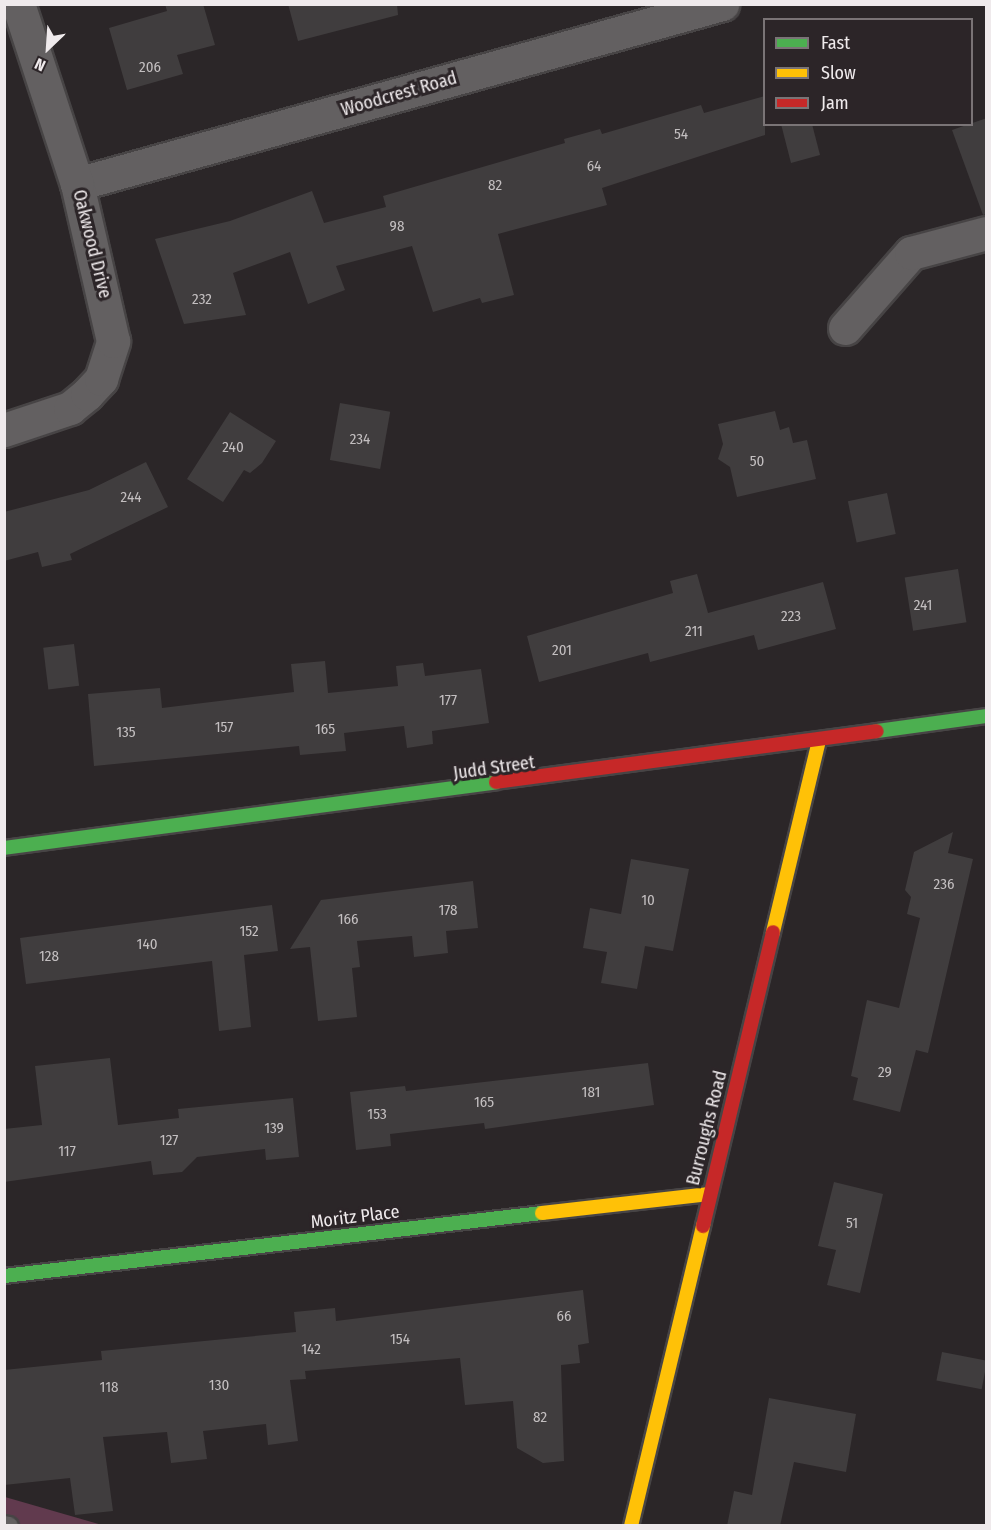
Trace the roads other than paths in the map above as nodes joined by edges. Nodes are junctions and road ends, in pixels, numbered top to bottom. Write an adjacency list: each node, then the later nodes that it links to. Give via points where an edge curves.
1 (18, 4): 3 (street, Oakwood Drive)
2 (722, 4): 3 (street, Woodcrest Road)
3 (77, 184): 6 (street, Oakwood Drive, via 110,314 109,359 101,379 69,408)
4 (987, 233): 5 (street, via 911,253)
5 (845, 328)
6 (4, 430)
7 (987, 717): 8 (street, Judd Street)
8 (819, 740): 9 (street, Judd Street); 10 (street, Burroughs Road)
9 (4, 848)
10 (709, 1194): 11 (street, Moritz Place); 12 (street, Burroughs Road)
11 (4, 1276)
12 (631, 1526)

